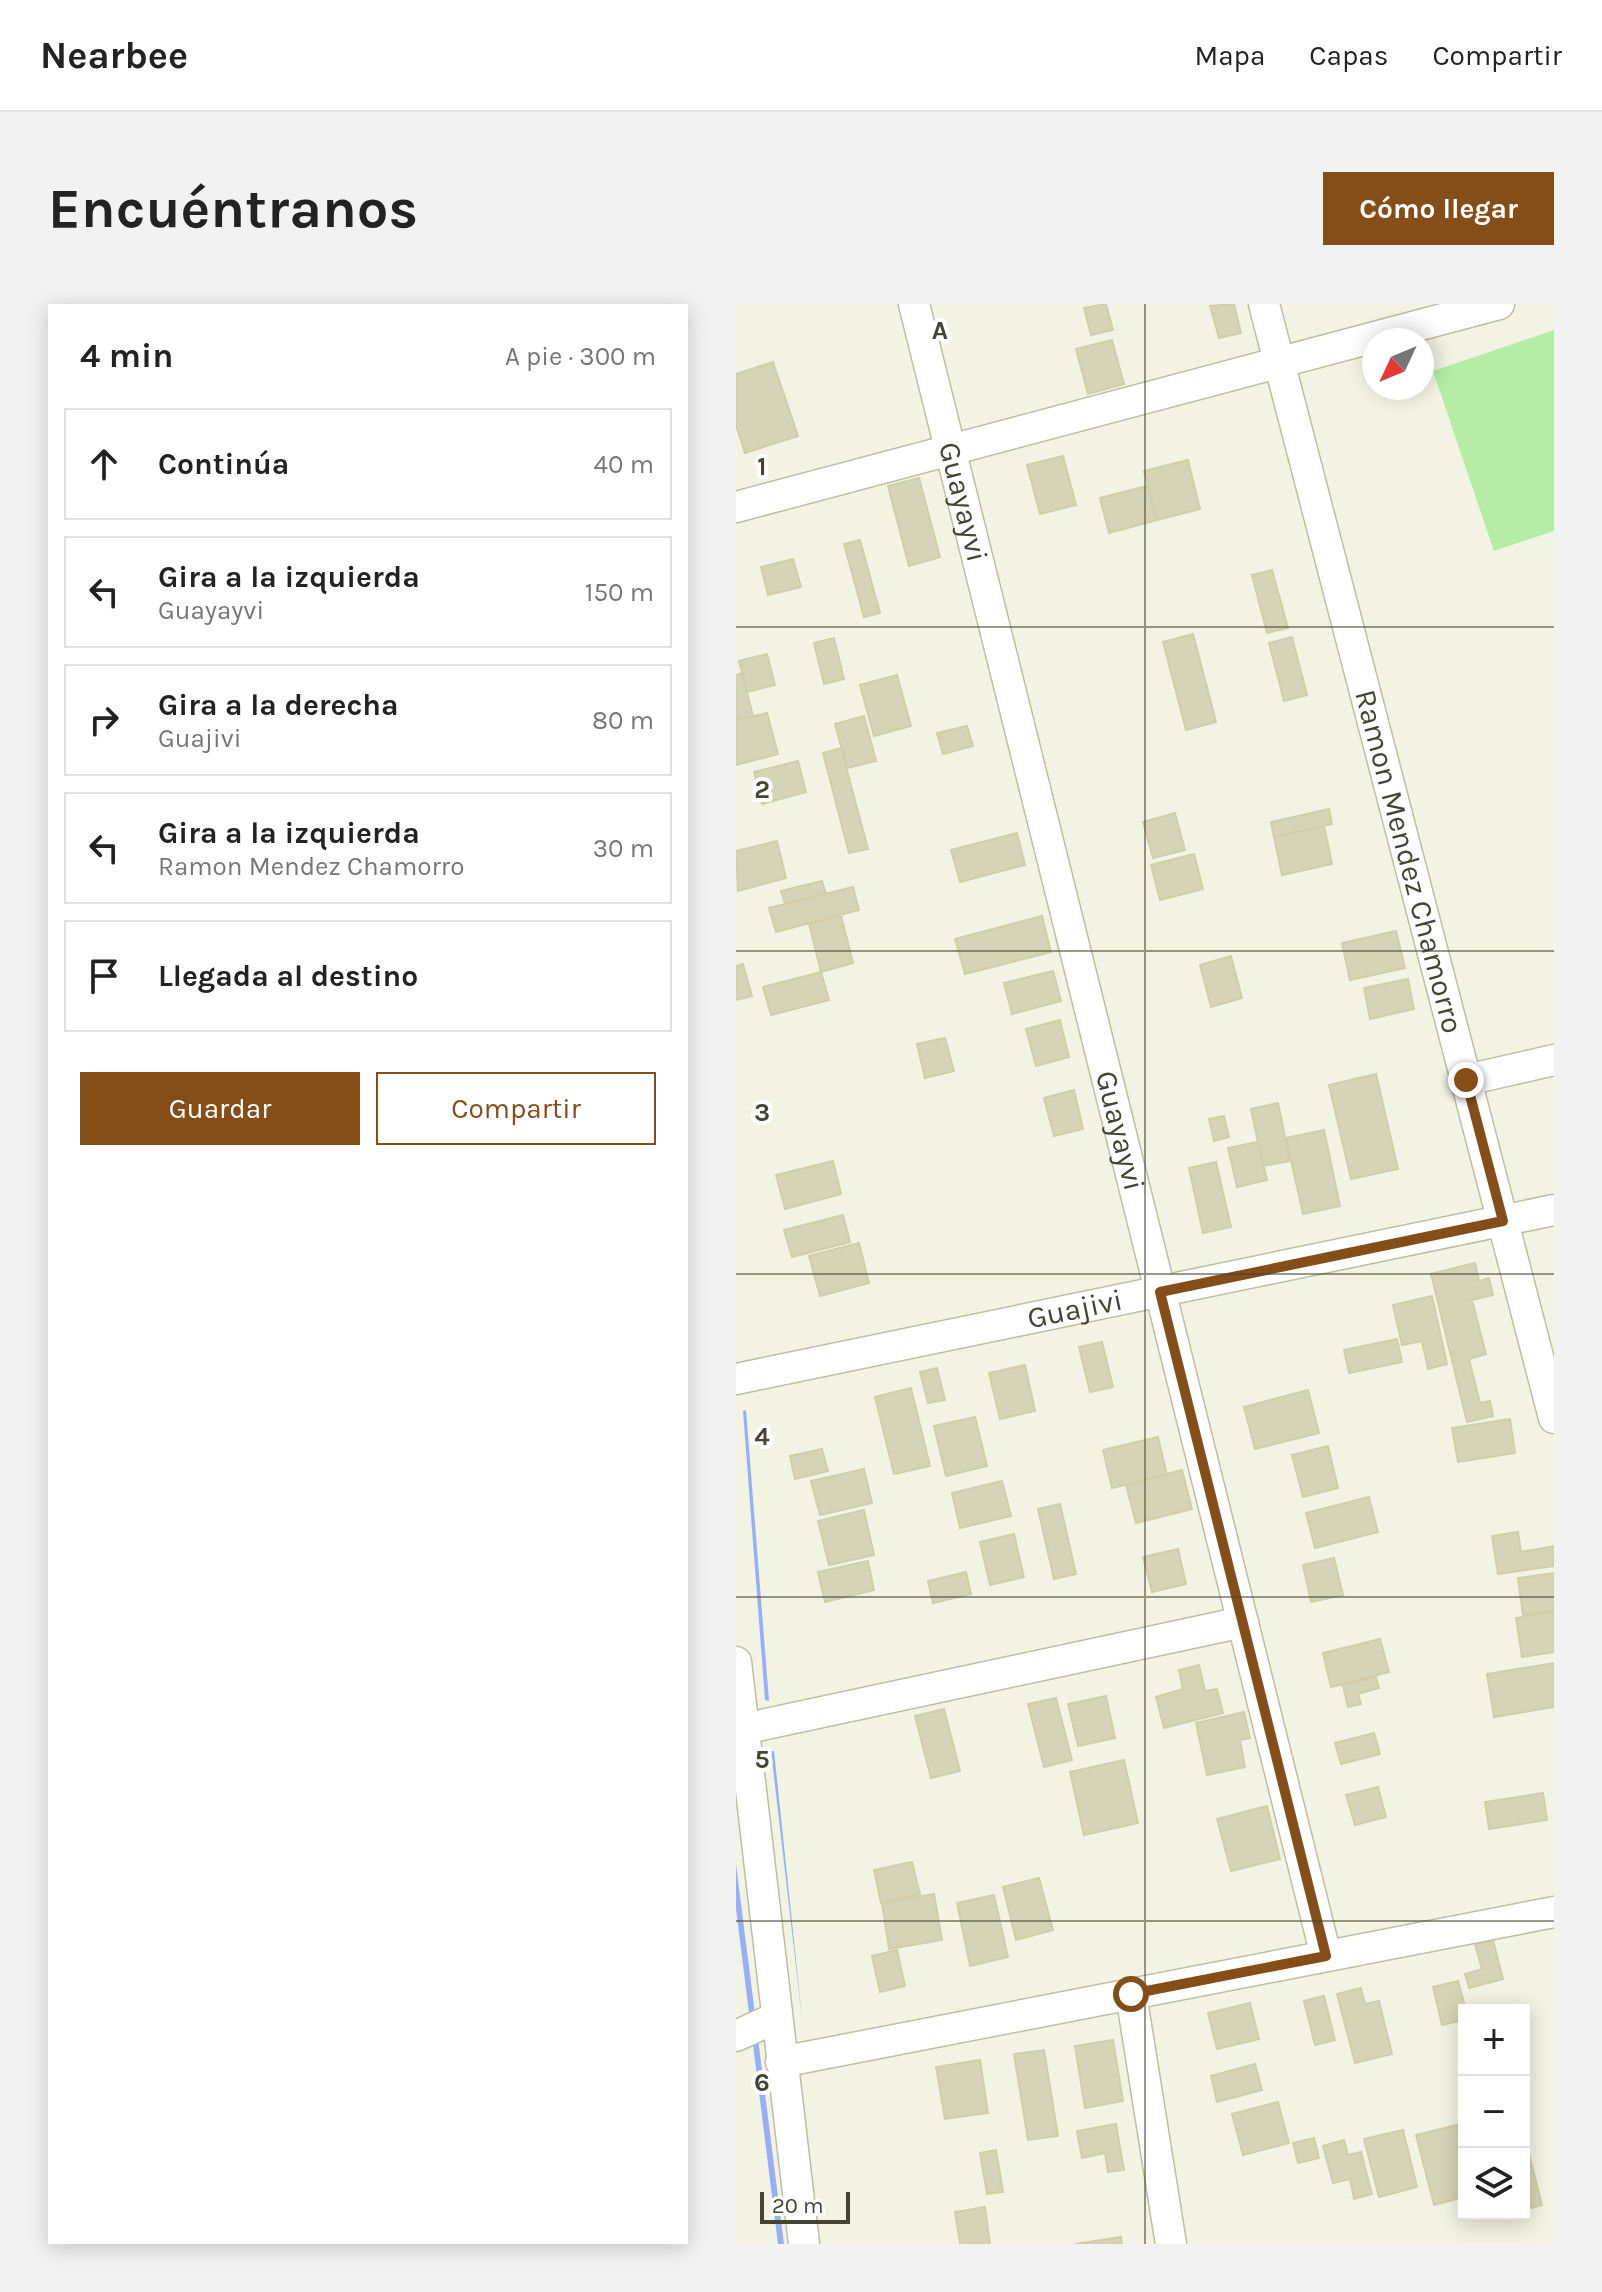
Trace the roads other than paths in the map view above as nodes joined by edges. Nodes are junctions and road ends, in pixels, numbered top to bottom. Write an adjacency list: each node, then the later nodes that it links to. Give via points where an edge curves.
1 (914, 304): 5 (street, Guayayvi)
2 (1264, 304): 4 (street, Ramon Mendez Chamorro)
3 (1499, 304): 4 (street)
4 (1279, 363): 5 (street); 8 (street, Ramon Mendez Chamorro)
5 (950, 449): 6 (street); 11 (street, Guayayvi)
6 (736, 507)
7 (1554, 1060): 8 (street)
8 (1466, 1080): 10 (street, Ramon Mendez Chamorro)
9 (1554, 1210): 10 (street, Guajivi)
10 (1503, 1221): 11 (street, Guajivi); 13 (street, Ramon Mendez Chamorro)
11 (1160, 1292): 12 (street, Guajivi); 14 (street, Guayayvi)
12 (736, 1379)
13 (1554, 1418)
14 (1243, 1622): 16 (street); 19 (street, Guayayvi)
15 (736, 1662): 16 (street)
16 (743, 1729): 17 (street)
17 (743, 1804): 21 (street)
18 (1554, 1912): 19 (street)
19 (1326, 1956): 20 (street)
20 (1131, 1994): 23 (street); 25 (street)
21 (775, 2018): 22 (street); 23 (street)
22 (736, 2036)
23 (781, 2062): 24 (street)
24 (804, 2244)
25 (1171, 2244)

